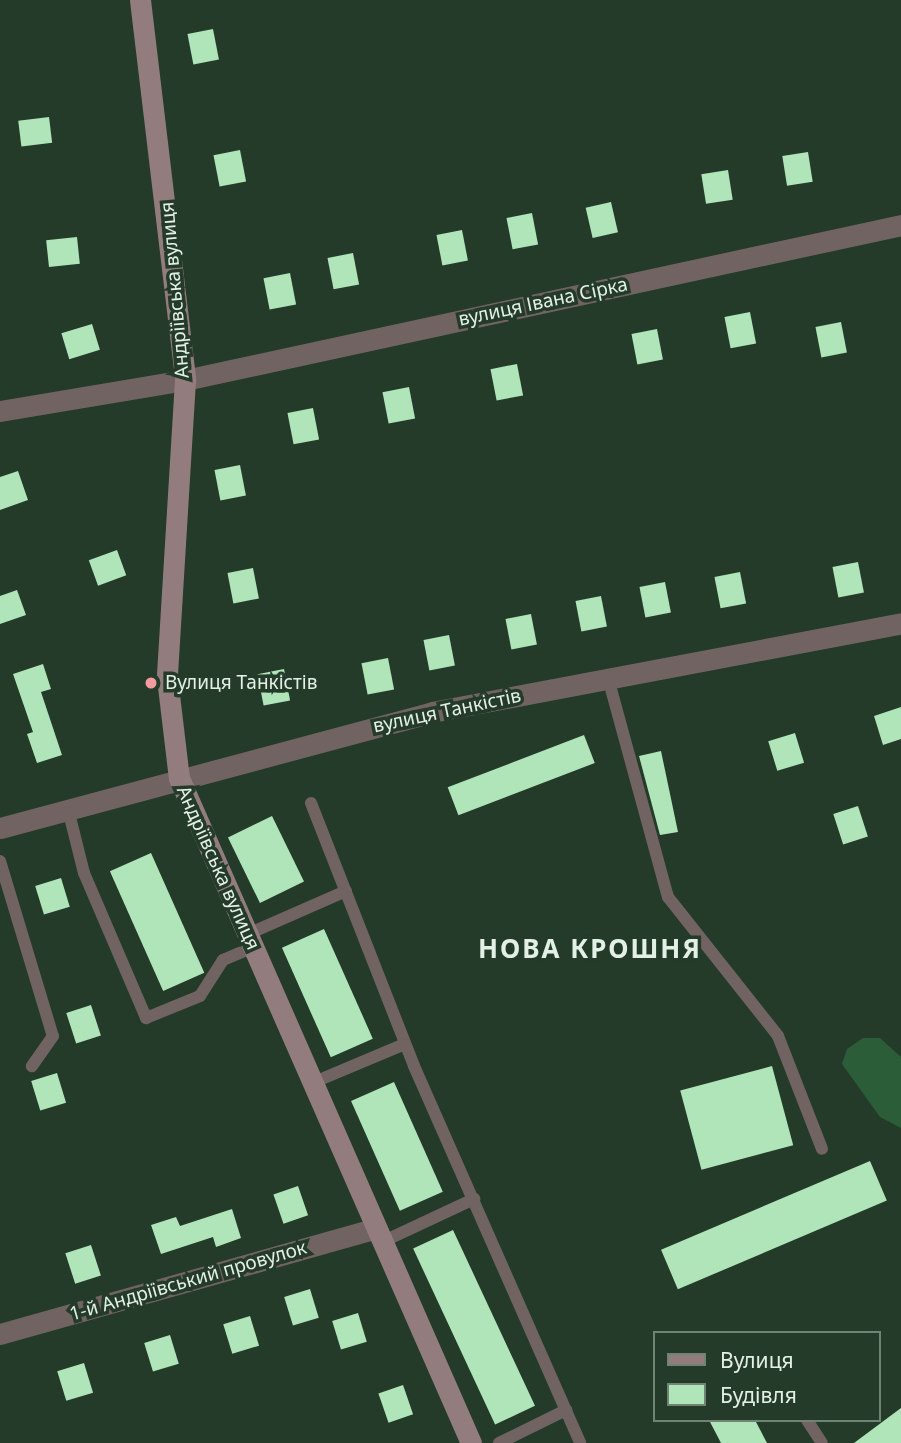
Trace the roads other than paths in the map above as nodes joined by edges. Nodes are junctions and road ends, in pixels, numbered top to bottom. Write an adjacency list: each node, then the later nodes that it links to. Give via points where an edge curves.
1 (140, 0): 3 (street, Андріївська вулиця)
2 (901, 225): 3 (street, вулиця Івана Сірка)
3 (185, 380): 4 (street, вулиця Івана Сірка); 7 (street, Андріївська вулиця, via 167,678)
4 (0, 411)
5 (901, 623): 6 (street, вулиця Танкістів)
6 (608, 678): 7 (street, вулиця Танкістів, via 432,712); 17 (lane, via 668,897 778,1036)
7 (179, 778): 9 (street, вулиця Танкістів); 13 (street, Андріївська вулиця)
8 (311, 803): 12 (lane)
9 (68, 808): 10 (street, вулиця Танкістів); 13 (lane, via 84,873 146,1018 200,996 223,960)
10 (0, 828)
11 (0, 861): 15 (lane, via 52,1036)
12 (346, 891): 13 (lane); 14 (lane)
13 (250, 941): 16 (street, Андріївська вулиця)
14 (405, 1044): 16 (lane); 18 (lane)
15 (32, 1066)
16 (313, 1083): 19 (street, Андріївська вулиця)
17 (822, 1149)
18 (474, 1199): 19 (lane); 21 (lane)
19 (379, 1235): 20 (street, 1-й Андріївський провулок); 23 (street, Андріївська вулиця)
20 (0, 1335)
21 (566, 1410): 24 (lane); 25 (lane)
22 (808, 1422): 26 (lane)
23 (471, 1443)
24 (499, 1443)
25 (580, 1443)
26 (822, 1443)

